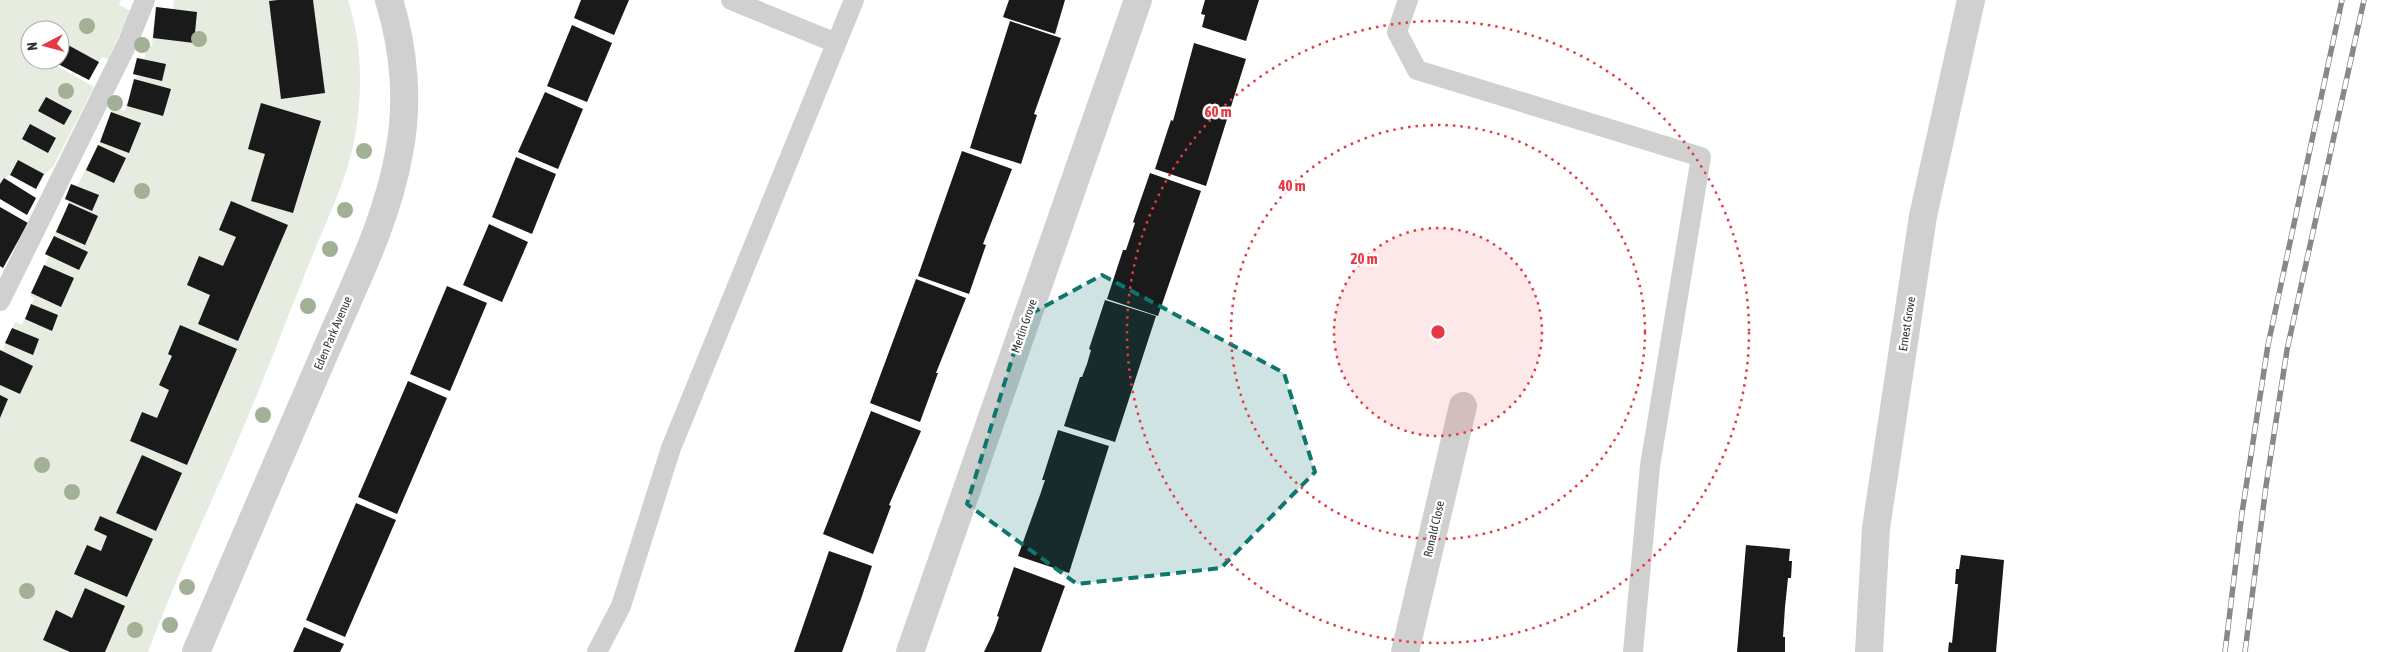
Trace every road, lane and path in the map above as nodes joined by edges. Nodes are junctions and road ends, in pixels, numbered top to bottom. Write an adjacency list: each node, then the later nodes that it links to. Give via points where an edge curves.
1 (145, 0): 9 (lane, via 128,42)
2 (390, 0): 11 (street, Eden Park Avenue, via 399,39 403,92 400,152 392,185 365,259)
3 (731, 0): 8 (lane)
4 (854, 0): 8 (lane)
5 (1138, 0): 13 (street, Merlin Grove)
6 (1408, 0): 15 (lane, via 1397,32 1417,70 1701,158 1650,466)
7 (1971, 0): 16 (street, Ernest Grove, via 1923,216 1876,528)
8 (836, 43): 12 (lane, via 671,448 621,606)
9 (0, 302)
10 (1464, 406): 14 (street, Ronald Close)
11 (196, 652)
12 (597, 652)
13 (910, 652)
14 (1405, 652)
15 (1633, 652)
16 (1869, 652)

